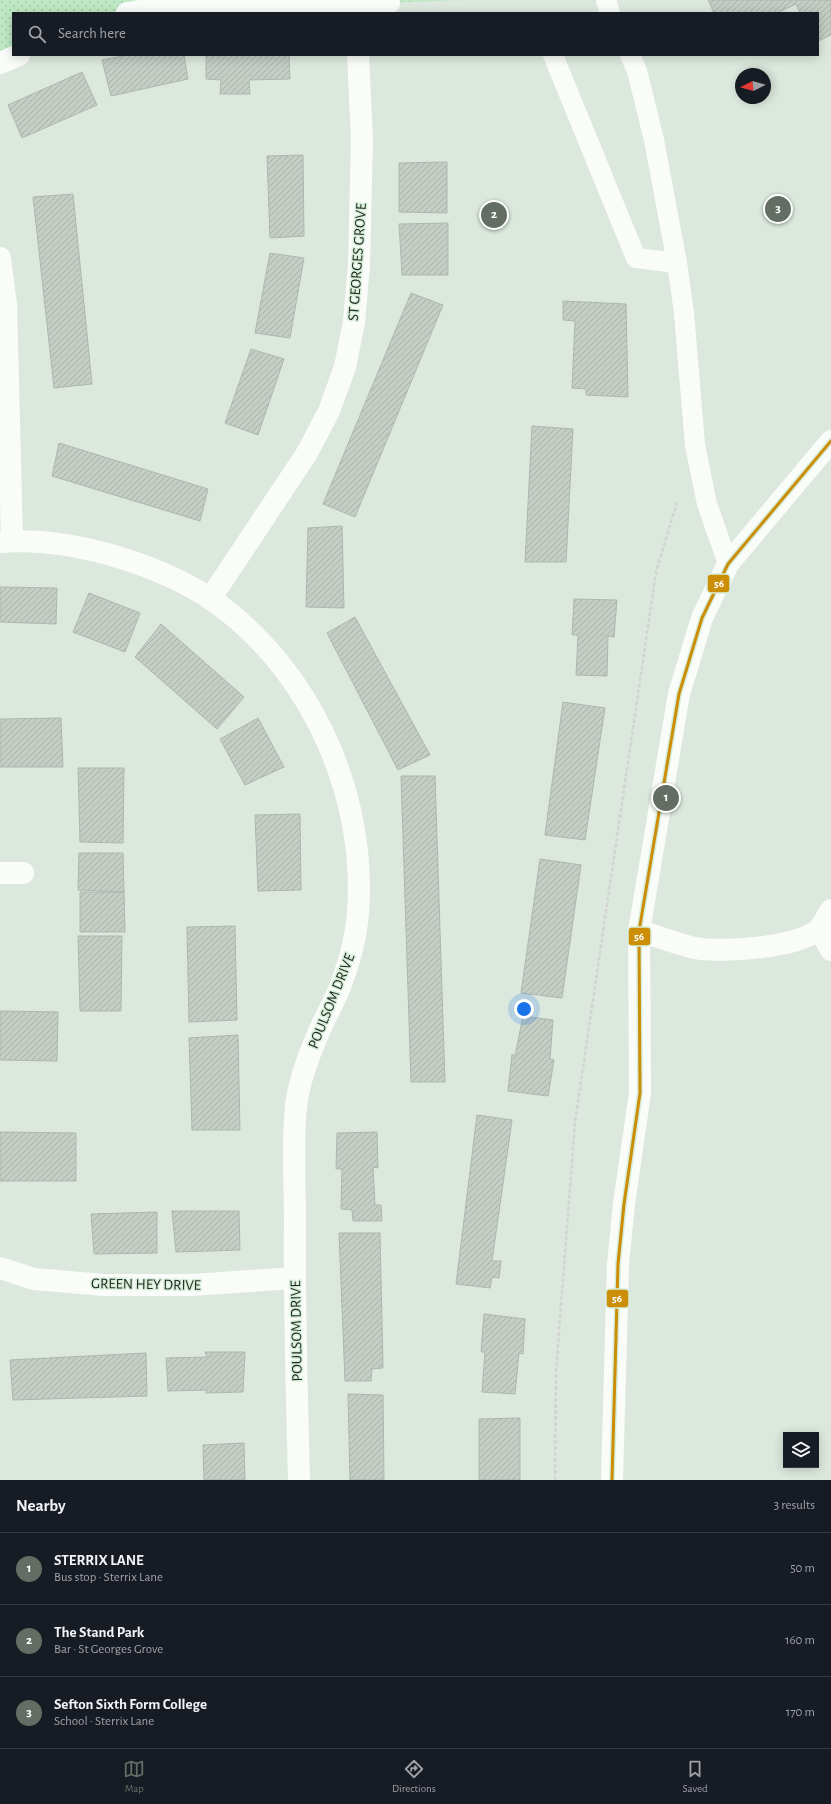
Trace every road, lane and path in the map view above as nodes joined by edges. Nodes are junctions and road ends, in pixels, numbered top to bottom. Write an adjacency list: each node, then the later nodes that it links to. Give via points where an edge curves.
1 (606, 0): 5 (lane)
2 (389, 3): 3 (street)
3 (355, 8): 4 (street, via 200,4)
4 (133, 12)
5 (610, 12)
6 (17, 56): 10 (street)
7 (358, 56): 17 (street, ST GEORGES GROVE, via 362,139 360,265 354,322 345,367 329,410 307,453)
8 (553, 56): 12 (lane, via 636,258)
9 (630, 56): 12 (lane, via 637,71 654,140)
10 (0, 63)
11 (0, 258): 15 (street, via 6,305)
12 (677, 263): 16 (lane, via 695,445 707,504)
13 (831, 441): 16 (street)
14 (679, 497): 27 (path, via 656,572 575,1122 556,1371)
15 (6, 541): 17 (street, POULSOM DRIVE, via 51,543 104,553 139,564)
16 (728, 564): 22 (street, via 702,618 678,694)
17 (210, 599): 25 (street, POULSOM DRIVE, via 250,631 281,663 304,696 324,734 341,777 355,832 359,878 358,915 351,954 338,992 304,1070 296,1106)
18 (0, 872): 19 (street)
19 (23, 873)
20 (831, 910): 21 (street)
21 (819, 929): 22 (street, via 797,940 730,950 696,948); 23 (street)
22 (640, 931): 28 (street, via 640,1093 618,1264)
23 (831, 950)
24 (0, 1268): 25 (street, GREEN HEY DRIVE, via 34,1279 104,1285 192,1286)
25 (294, 1278): 26 (street, POULSOM DRIVE)
26 (299, 1480)
27 (556, 1480)
28 (612, 1480)

